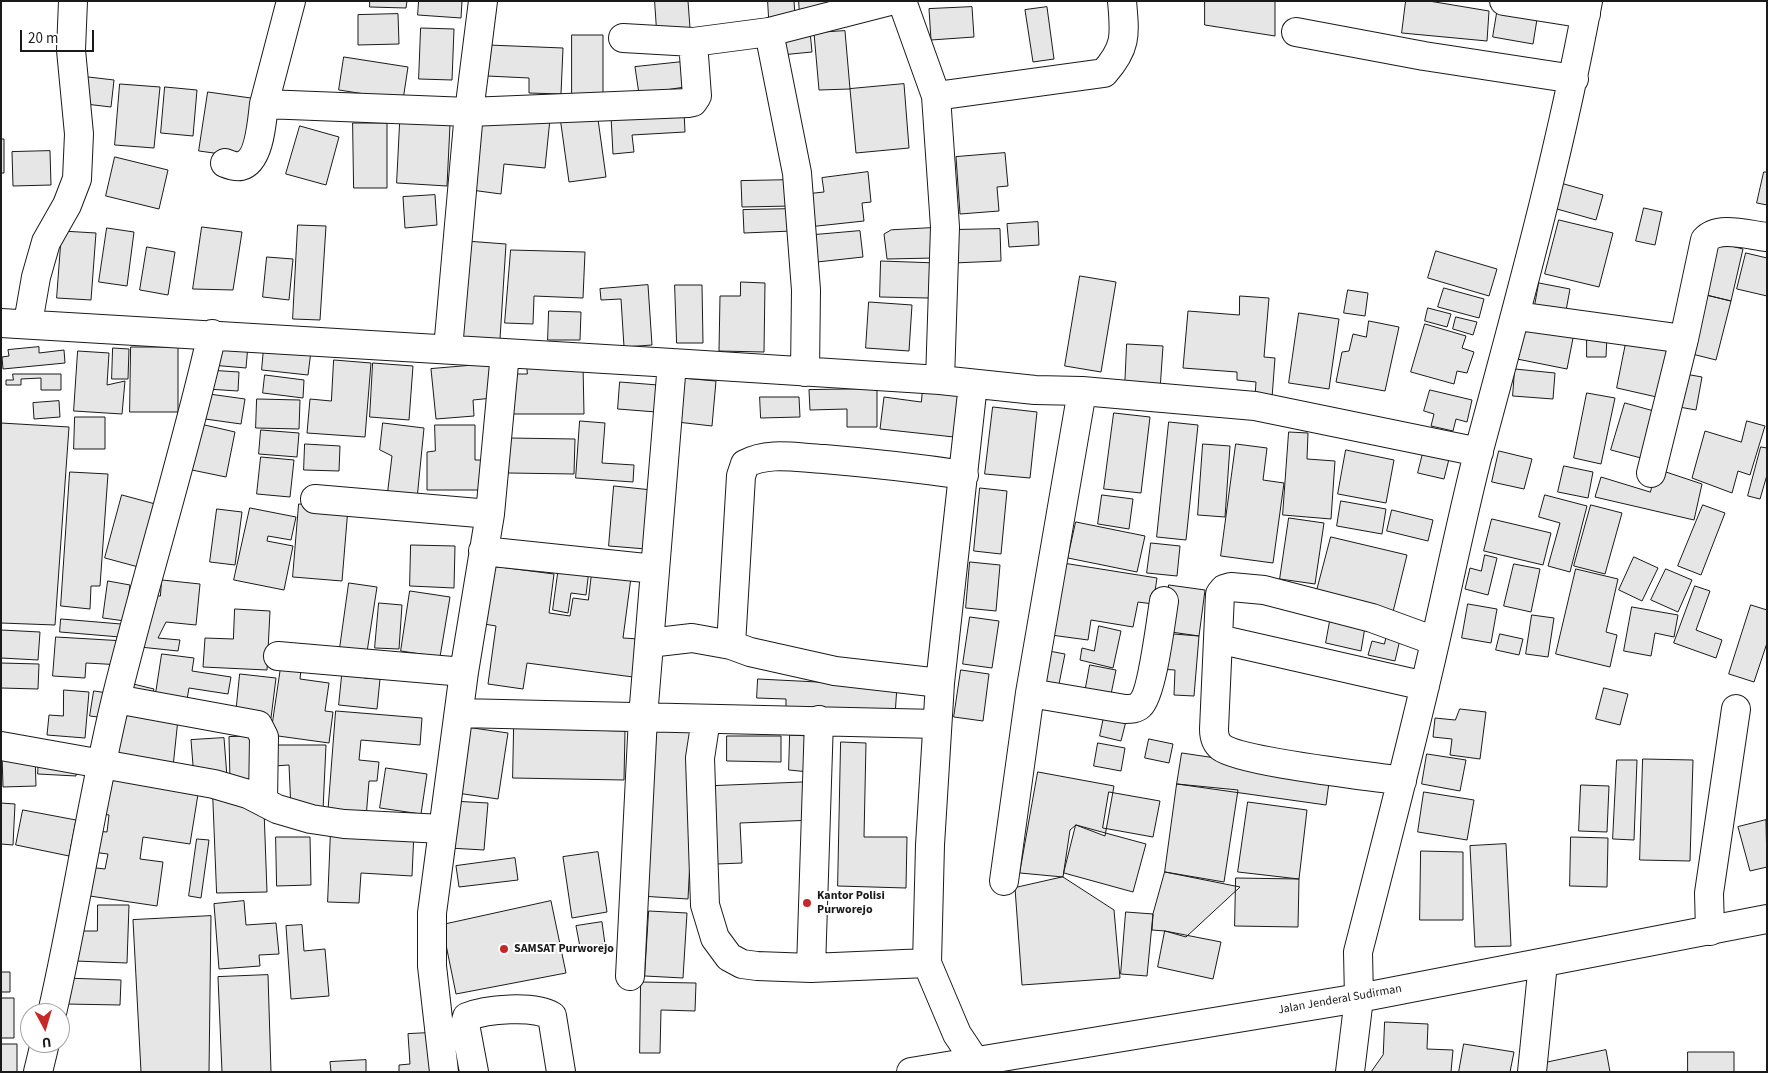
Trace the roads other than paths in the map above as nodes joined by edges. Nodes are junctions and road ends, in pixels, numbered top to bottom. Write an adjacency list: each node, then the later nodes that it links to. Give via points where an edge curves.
1 (73, 1): 20 (street, via 71,50 79,134 76,179 46,242 36,277)
2 (291, 1): 15 (street)
3 (483, 1): 16 (street)
4 (890, 1): 9 (street)
5 (902, 1): 14 (street)
6 (1122, 1): 14 (street, via 1120,53 1104,73)
7 (1504, 1): 8 (street)
8 (1587, 8): 13 (street)
9 (769, 32): 12 (street); 26 (street, via 796,173 806,290)
10 (1296, 32): 13 (street)
11 (623, 38): 12 (street)
12 (693, 42): 16 (street, via 697,96 693,102)
13 (1574, 79): 19 (street)
14 (936, 96): 27 (street, via 945,227)
15 (264, 104): 16 (street); 17 (street, via 259,140 249,161 238,166)
16 (469, 112): 23 (street)
17 (225, 163)
18 (1767, 237): 22 (street, via 1720,232 1704,240)
19 (1517, 316): 22 (street); 30 (street)
20 (14, 323): 21 (street)
21 (212, 334): 23 (street); 47 (street)
22 (1684, 339): 31 (street)
23 (448, 349): 24 (street)
24 (505, 353): 25 (street); 34 (street)
25 (672, 363): 26 (street); 36 (street)
26 (805, 372): 27 (street)
27 (940, 380): 28 (street)
28 (973, 384): 29 (street); 32 (street)
29 (1082, 391): 30 (street, via 1255,406); 46 (street)
30 (1479, 452): 39 (street)
31 (1651, 473)
32 (964, 475): 41 (street, via 893,464 777,456 754,459 744,464 740,476); 44 (street)
33 (315, 499): 34 (street)
34 (490, 514): 35 (street)
35 (483, 550): 36 (street); 43 (street)
36 (655, 568): 40 (street)
37 (1164, 602): 46 (street, via 1149,686 1140,705 1125,709)
38 (1218, 639): 39 (street, via 1220,594 1227,588 1245,586 1372,618); 45 (street); 56 (street, via 1214,737 1220,746 1260,759)
39 (1435, 641): 45 (street)
40 (649, 643): 41 (street, via 692,638); 50 (street)
41 (731, 645): 44 (street, via 835,671)
42 (278, 656): 43 (street)
43 (464, 672): 49 (street)
44 (940, 683): 53 (street)
45 (1425, 686): 56 (street)
46 (1030, 693): 59 (street)
47 (116, 699): 55 (street); 57 (street, via 258,725 264,737)
48 (1736, 709): 61 (street, via 1710,893)
49 (459, 713): 50 (street); 58 (street)
50 (643, 717): 51 (street); 65 (street)
51 (706, 719): 52 (street); 64 (street, via 700,758 705,906 715,938 729,958 742,964)
52 (818, 720): 53 (street); 64 (street)
53 (937, 724): 62 (street)
54 (1, 746): 55 (street)
55 (102, 763): 57 (street, via 214,784); 67 (street)
56 (1402, 781): 66 (street, via 1358,952)
57 (263, 802): 58 (street, via 311,819 344,824)
58 (443, 829): 72 (street, via 432,913 432,966)
59 (1004, 881)
60 (1767, 919): 61 (street, Jalan Jenderal Sudirman)
61 (1710, 930): 63 (street, Jalan Jenderal Sudirman)
62 (927, 963): 64 (street); 70 (street, via 957,1034)
63 (1543, 963): 66 (street, Jalan Jenderal Sudirman); 78 (street)
64 (811, 968)
65 (630, 976)
66 (1360, 998): 68 (street, Jalan Jenderal Sudirman); 77 (street)
67 (54, 1003)
68 (1114, 1038): 70 (street, Jalan Jenderal Sudirman); 76 (street)
69 (43, 1053): 71 (street)
70 (975, 1061): 75 (street, Jalan Jenderal Sudirman)
71 (38, 1072)
72 (444, 1072)
73 (474, 1072): 74 (street, via 465,1024 467,1017 476,1013 534,1009 552,1016)
74 (561, 1072)
75 (911, 1072)
76 (1039, 1072)
77 (1350, 1072)
78 (1532, 1072)

